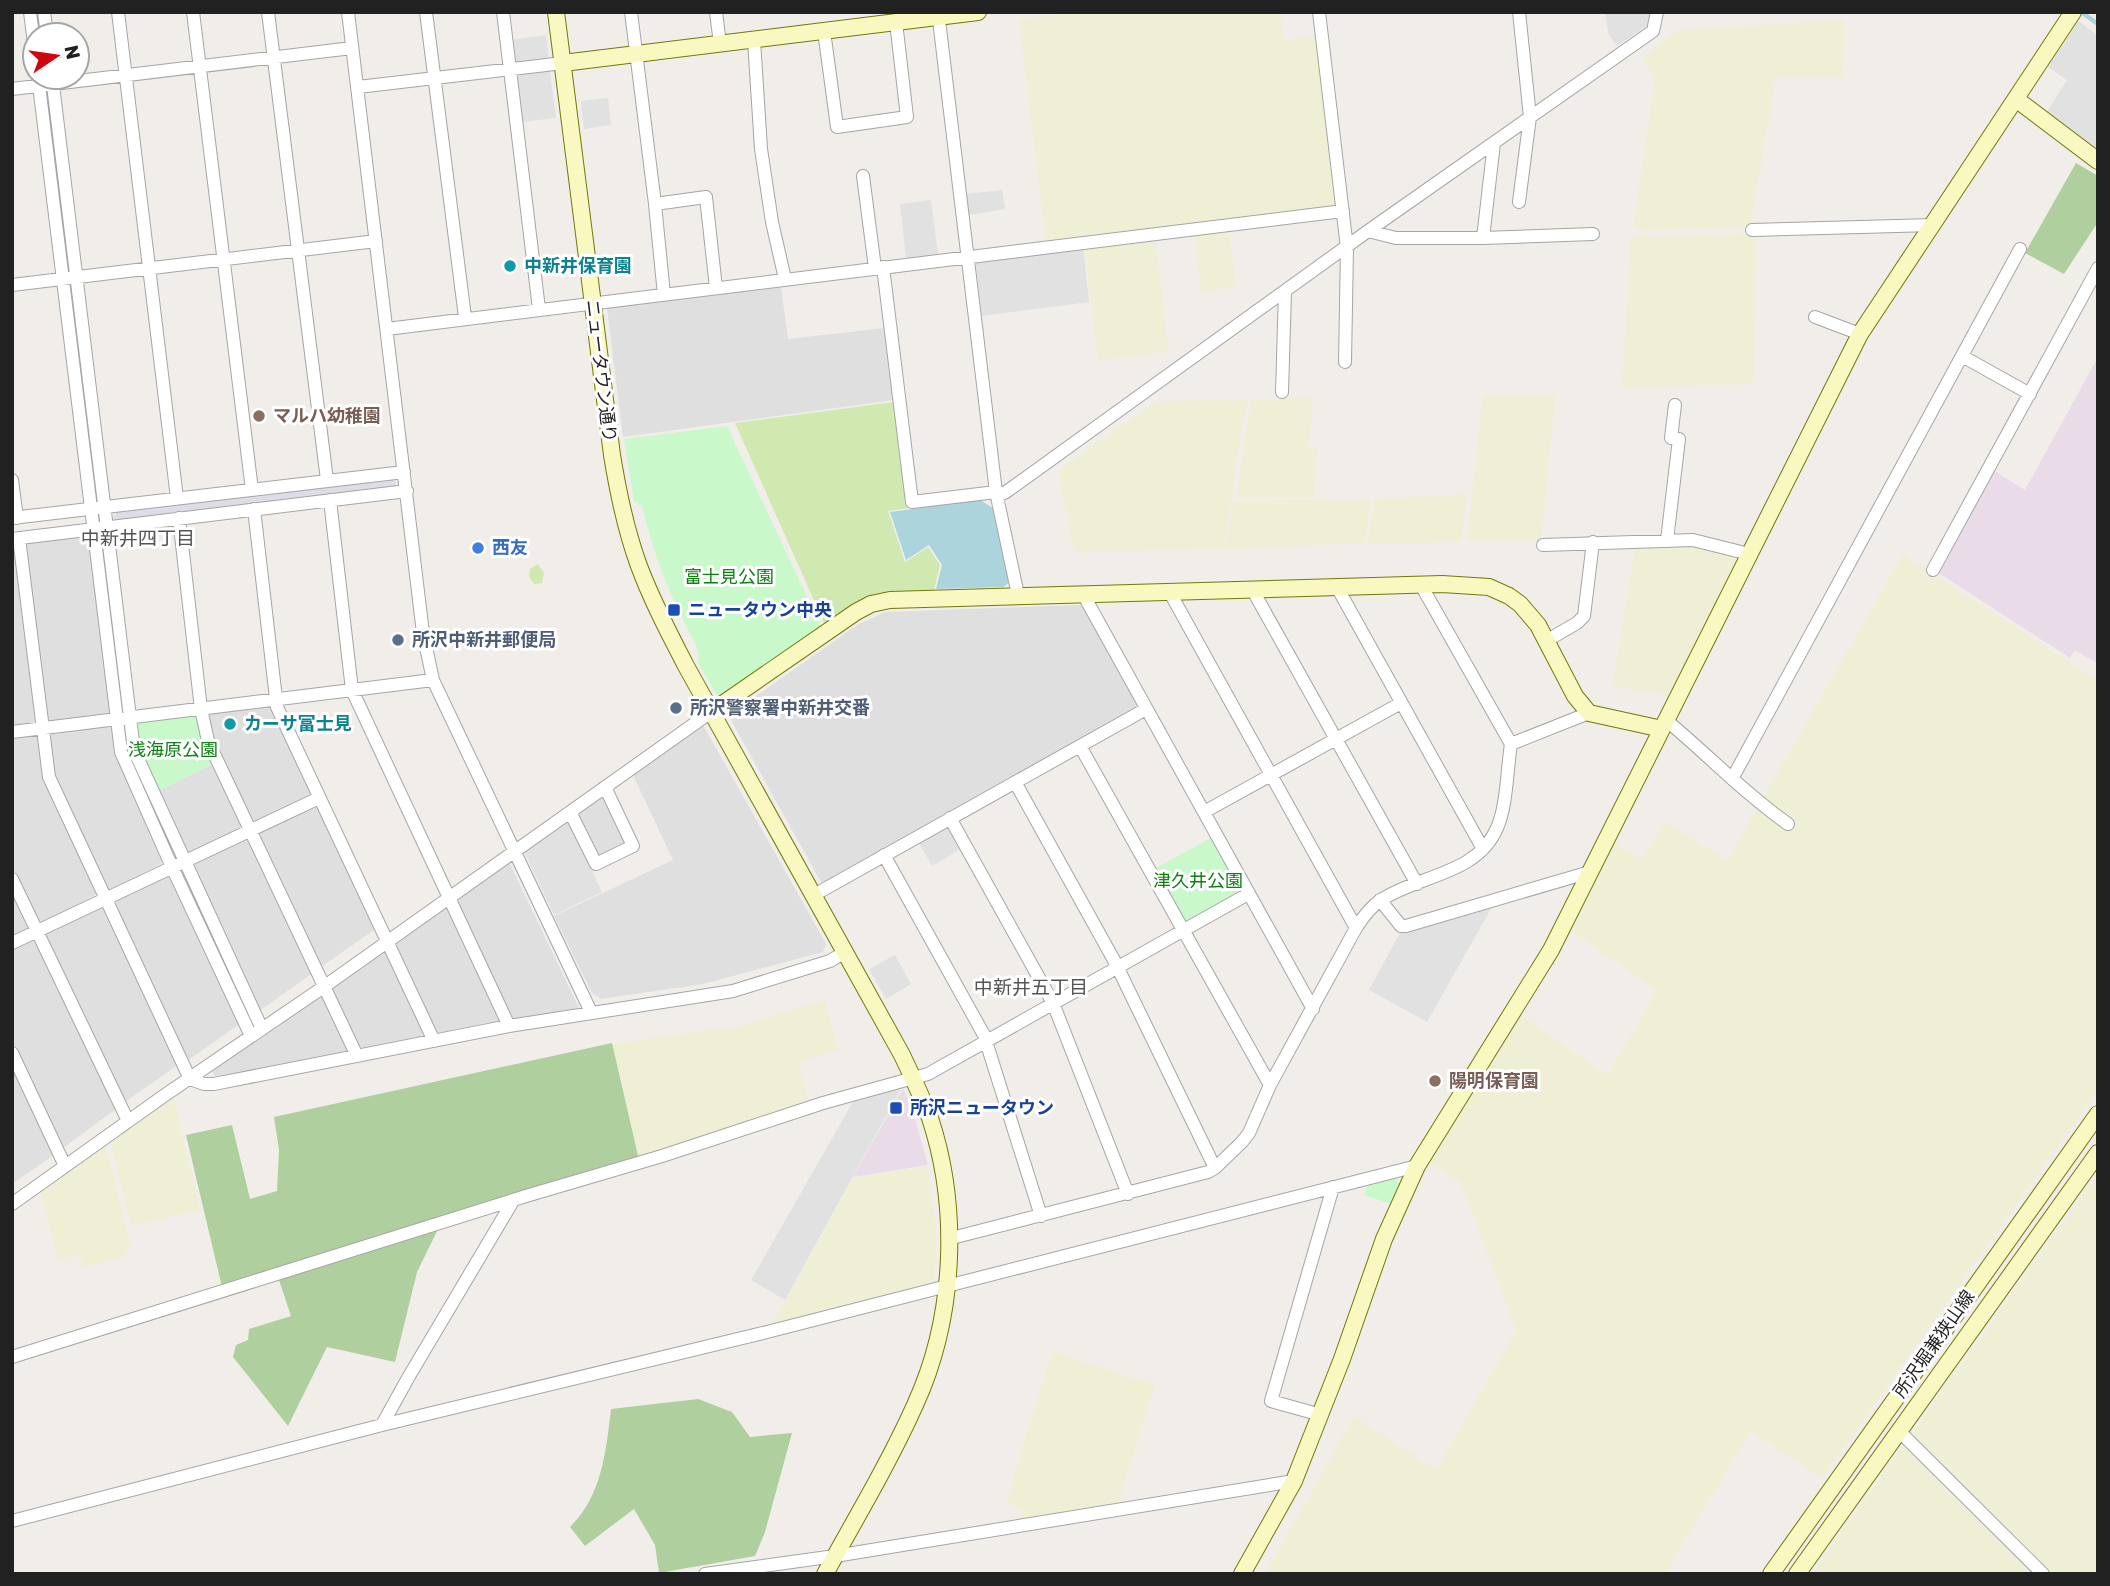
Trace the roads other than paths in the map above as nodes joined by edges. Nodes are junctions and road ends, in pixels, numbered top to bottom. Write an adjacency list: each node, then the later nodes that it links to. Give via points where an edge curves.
1 (118, 12): 27 (street)
2 (193, 12): 25 (street)
3 (268, 12): 23 (street)
4 (348, 12): 21 (street)
5 (426, 12): 29 (street)
6 (503, 12): 26 (street)
7 (556, 12): 24 (street, ニュータウン通り)
8 (631, 12): 22 (street)
9 (716, 12): 20 (street)
10 (978, 12): 15 (street)
11 (1319, 12): 40 (street)
12 (1519, 12): 34 (street)
13 (1657, 12): 34 (street, via 1653,31)
14 (2073, 12): 33 (street)
15 (938, 15): 17 (street); 50 (street)
16 (866, 19): 17 (street); 18 (street)
17 (896, 22): 18 (street, via 907,117 837,127)
18 (824, 31): 19 (street)
19 (754, 40): 20 (street); 57 (street, via 761,149)
20 (720, 44): 22 (street)
21 (352, 48): 23 (street); 30 (street)
22 (636, 54): 24 (street); 39 (street)
23 (274, 58): 25 (street); 49 (street)
24 (563, 63): 26 (street); 62 (street, ニュータウン通り)
25 (199, 66): 27 (street); 51 (street)
26 (511, 70): 29 (street); 63 (street)
27 (126, 74): 28 (street); 54 (street)
28 (91, 77)
29 (434, 79): 30 (street); 64 (street)
30 (358, 87): 46 (street)
31 (46, 91): 56 (street)
32 (47, 91): 55 (street)
33 (2016, 99): 36 (street); 41 (street)
34 (1530, 117): 35 (street); 38 (street)
35 (1494, 143): 43 (street); 45 (street)
36 (2098, 162)
37 (863, 176): 52 (street)
38 (1519, 202)
39 (655, 204): 59 (street, via 706,197); 61 (street)
40 (1343, 211): 47 (street); 50 (street)
41 (1933, 225): 42 (street); 67 (street)
42 (1752, 230)
43 (1368, 231): 45 (street, via 1395,238); 47 (street)
44 (1593, 234): 45 (street)
45 (1483, 239)
46 (376, 241): 49 (street); 66 (street)
47 (1347, 248): 60 (street); 69 (street)
48 (2020, 248): 68 (street)
49 (298, 251): 51 (street); 75 (street)
50 (969, 256): 52 (street); 78 (street)
51 (224, 260): 54 (street); 76 (street)
52 (879, 268): 57 (street); 78 (street, via 912,502)
53 (2098, 268): 71 (street)
54 (150, 269): 55 (street); 79 (street)
55 (76, 278): 56 (street); 81 (street)
56 (62, 279): 58 (street); 81 (street)
57 (785, 279): 59 (street)
58 (12, 285)
59 (716, 288): 61 (street)
60 (1285, 291): 70 (street); 78 (street, via 1006,492)
61 (664, 295): 62 (street)
62 (592, 303): 63 (street); 105 (street, ニュータウン通り, via 612,455 631,542 662,620)
63 (539, 309): 64 (street)
64 (465, 317): 66 (street)
65 (1815, 317): 67 (street)
66 (387, 329): 73 (street)
67 (1860, 334): 90 (street)
68 (1962, 356): 71 (street); 115 (street)
69 (1345, 362)
70 (1282, 392)
71 (2030, 394): 91 (street)
72 (1675, 405): 87 (street, via 1671,438 1679,439)
73 (404, 471): 75 (street); 77 (street)
74 (12, 480): 83 (street)
75 (327, 480): 76 (street)
76 (252, 490): 79 (street)
77 (407, 491): 80 (street); 99 (street, via 423,633)
78 (996, 494): 97 (street)
79 (177, 498): 81 (street)
80 (330, 500): 82 (street); 100 (street)
81 (97, 508): 83 (street); 85 (street)
82 (254, 509): 84 (street); 101 (street)
83 (15, 518)
84 (179, 518): 85 (street); 103 (street)
85 (99, 527): 86 (street); 107 (street)
86 (16, 539): 109 (street)
87 (1667, 540): 88 (street); 90 (street, via 1693,540)
88 (1593, 542): 89 (street); 98 (street, via 1584,616)
89 (1543, 545)
90 (1749, 554): 108 (street)
91 (1933, 570)
92 (1421, 585): 93 (street); 98 (street, via 1478,585 1499,590 1528,612); 112 (street)
93 (1337, 587): 94 (street); 102 (street)
94 (1252, 589): 95 (street); 111 (street)
95 (1170, 591): 96 (street); 114 (street)
96 (1083, 594): 97 (street); 104 (street)
97 (1018, 595): 105 (street, via 903,598 870,604)
98 (1546, 641): 106 (street)
99 (433, 680): 100 (street); 125 (street)
100 (352, 690): 101 (street); 134 (street)
101 (277, 699): 103 (street); 118 (street)
102 (1401, 703): 111 (street); 124 (street)
103 (201, 709): 107 (street); 123 (street, via 208,741)
104 (1146, 709): 113 (street); 119 (street)
105 (711, 712): 117 (street); 133 (street, ニュータウン通り)
106 (1589, 713): 108 (street); 112 (street)
107 (123, 718): 109 (street); 127 (street); 128 (street, via 124,764)
108 (1664, 724): 115 (street, via 1703,751); 129 (street)
109 (42, 728): 110 (street); 135 (street, via 49,777)
110 (12, 732)
111 (1335, 739): 114 (street); 131 (street)
112 (1511, 744): 124 (street, via 1498,827)
113 (1080, 746): 116 (street); 139 (street)
114 (1270, 774): 119 (street); 137 (street)
115 (1732, 779): 122 (street)
116 (1015, 782): 121 (street); 143 (street)
117 (605, 787): 120 (street); 120 (street, via 633,846 596,864)
118 (319, 797): 123 (street); 140 (street)
119 (1203, 811): 132 (street)
120 (570, 812): 125 (street)
121 (950, 818): 126 (street); 145 (street)
122 (1788, 824)
123 (251, 830): 127 (street); 144 (street)
124 (1483, 849): 131 (street, via 1461,866)
125 (513, 852): 134 (street); 147 (street)
126 (884, 855): 133 (street); 151 (street)
127 (184, 862): 128 (street); 149 (street)
128 (172, 867): 135 (street); 149 (street)
129 (1590, 872): 136 (street, via 1406,926 1401,926); 161 (street, via 1551,950)
130 (12, 879): 138 (street)
131 (1417, 884): 136 (street)
132 (1248, 894): 139 (street); 146 (street)
133 (814, 895): 142 (street, ニュータウン通り)
134 (449, 897): 140 (street); 148 (street)
135 (105, 899): 138 (street); 155 (street)
136 (1380, 900): 137 (street)
137 (1356, 928): 146 (street)
138 (37, 931): 141 (street); 158 (street)
139 (1184, 931): 143 (street); 156 (street)
140 (386, 940): 144 (street); 150 (street)
141 (12, 943)
142 (845, 952): 147 (street, via 830,961 733,991); 154 (street, ニュータウン通り)
143 (1118, 968): 145 (street); 162 (street)
144 (325, 986): 149 (street); 153 (street)
145 (1053, 1003): 151 (street); 164 (street)
146 (1313, 1009): 156 (street)
147 (591, 1012): 148 (street)
148 (509, 1026): 150 (street)
149 (257, 1032): 155 (street)
150 (434, 1041): 153 (street)
151 (986, 1041): 154 (street); 167 (street)
152 (12, 1053): 160 (street)
153 (357, 1056): 155 (street, via 214,1084)
154 (913, 1078): 165 (street); 168 (street, ニュータウン通り, via 940,1158)
155 (190, 1079): 158 (street)
156 (1270, 1085): 162 (street, via 1248,1133)
157 (2098, 1114): 181 (street, 所沢堀兼狭山線)
158 (128, 1121): 160 (street)
159 (2098, 1153): 173 (street, 所沢堀兼狭山線)
160 (65, 1166): 166 (street)
161 (1417, 1166): 163 (street); 171 (street, via 1384,1239)
162 (1216, 1168): 164 (street)
163 (1333, 1187): 169 (street); 171 (street, via 1271,1401)
164 (1128, 1194): 167 (street)
165 (513, 1201): 170 (street); 172 (street)
166 (12, 1203)
167 (1041, 1216): 168 (street)
168 (948, 1239): 169 (street, ニュータウン通り)
169 (947, 1286): 172 (street); 176 (street, ニュータウン通り, via 929,1368 916,1403)
170 (12, 1357)
171 (1321, 1415): 174 (street)
172 (382, 1425): 175 (street)
173 (1899, 1431): 182 (street, 所沢堀兼狭山線); 183 (street)
174 (1294, 1481): 176 (street); 180 (street)
175 (12, 1521)
176 (835, 1556): 177 (street); 179 (street, ニュータウン通り)
177 (733, 1571): 178 (street)
178 (705, 1574)
179 (825, 1574)
180 (1242, 1574)
181 (1771, 1574)
182 (1797, 1574)
183 (2043, 1574)

